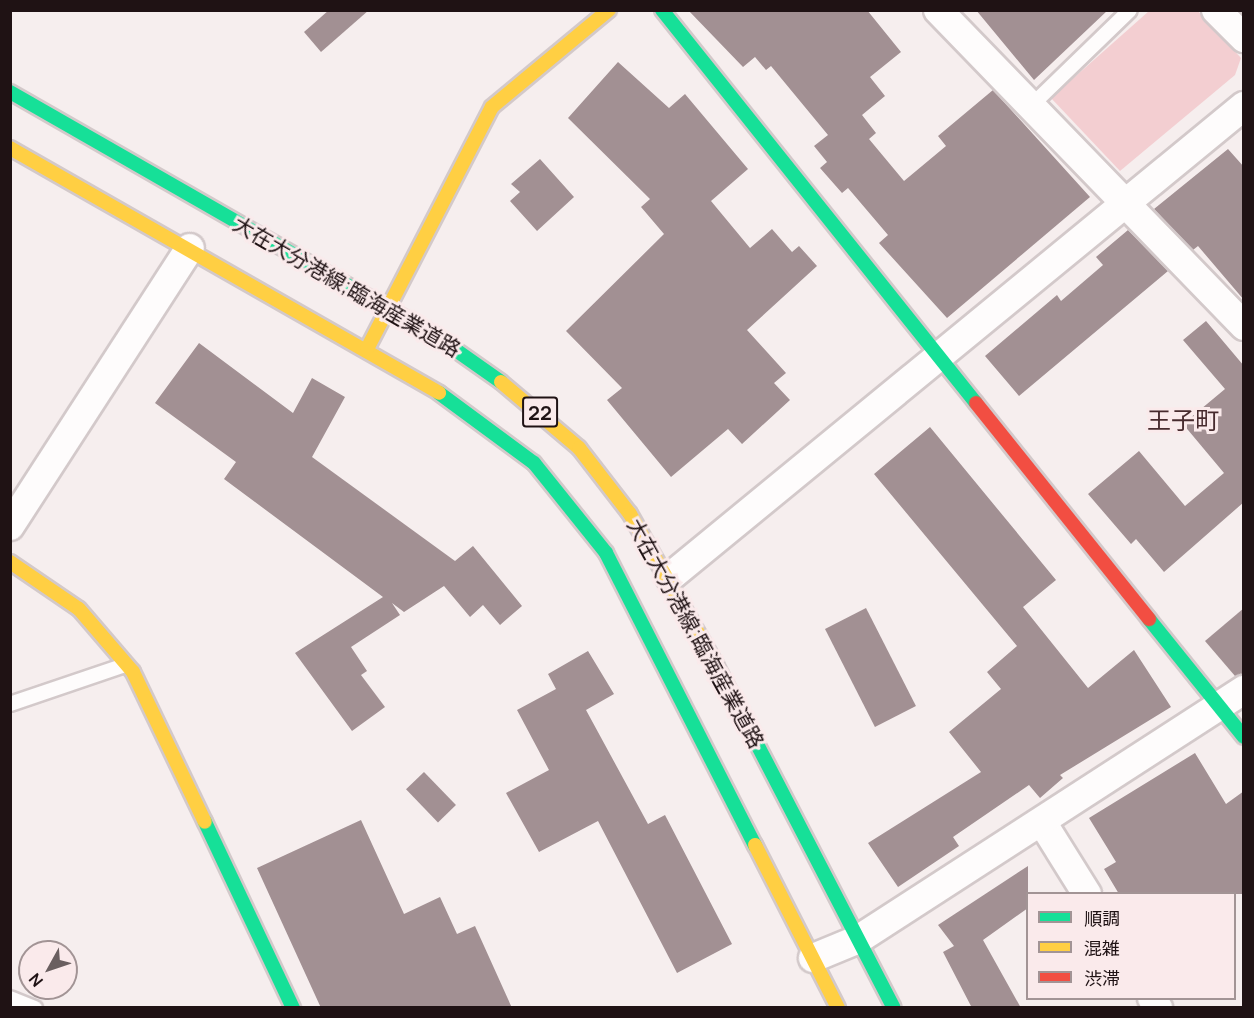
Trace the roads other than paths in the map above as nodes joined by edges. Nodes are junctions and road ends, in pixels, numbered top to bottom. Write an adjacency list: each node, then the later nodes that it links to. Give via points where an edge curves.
1 (609, 10): 13 (main road, via 492,107)
2 (662, 10): 16 (main road)
3 (938, 10): 8 (street)
4 (1130, 10): 8 (lane)
5 (1216, 10): 6 (street)
6 (1244, 38)
7 (10, 92): 13 (main road, 大在大分港線;臨海産業道路 / 22)
8 (1032, 105): 11 (street)
9 (1244, 106): 11 (street)
10 (10, 148): 12 (main road, 大在大分港線;臨海産業道路 / 22)
11 (1126, 201): 14 (street); 16 (street)
12 (190, 248): 15 (main road, 大在大分港線;臨海産業道路 / 22); 17 (street)
13 (387, 308): 15 (main road); 19 (main road, 大在大分港線;臨海産業道路 / 22, via 484,368 579,448 630,514)
14 (1244, 326)
15 (367, 349): 28 (main road, 大在大分港線;臨海産業道路 / 22, via 508,439 574,508 606,554)
16 (943, 357): 19 (street); 23 (main road)
17 (10, 526)
18 (10, 562): 20 (main road, via 79,609)
19 (670, 577): 27 (main road, 大在大分港線;臨海産業道路 / 22)
20 (128, 665): 22 (lane); 31 (main road)
21 (1244, 690): 23 (street)
22 (10, 704)
23 (1220, 706): 24 (main road); 25 (street)
24 (1244, 737)
25 (1042, 822): 26 (street); 27 (street)
26 (1086, 892)
27 (859, 939): 28 (street); 33 (main road, 大在大分港線;臨海産業道路 / 22)
28 (813, 958): 32 (main road, 大在大分港線;臨海産業道路 / 22)
29 (10, 998): 30 (lane)
30 (35, 1008)
31 (292, 1008)
32 (838, 1008)
33 (894, 1008)

